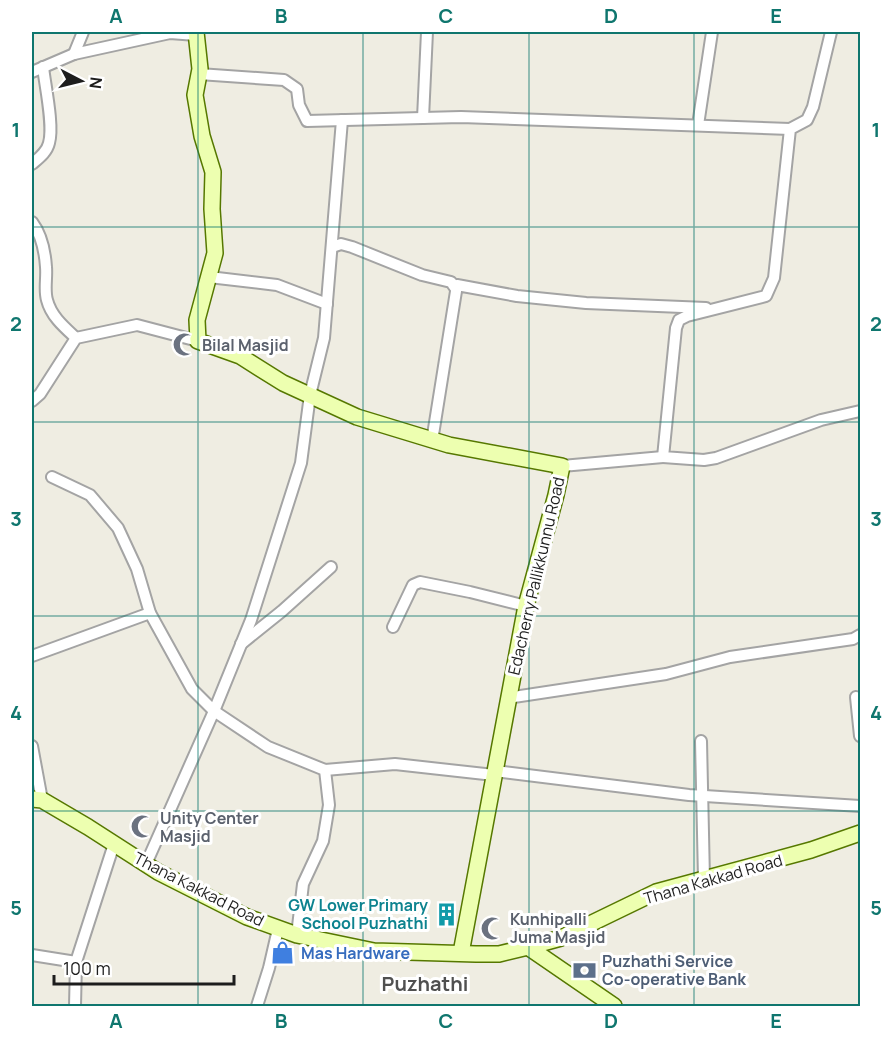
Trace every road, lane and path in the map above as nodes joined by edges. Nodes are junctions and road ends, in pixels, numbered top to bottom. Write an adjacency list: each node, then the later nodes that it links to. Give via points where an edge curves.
1 (83, 32): 6 (street)
2 (427, 32): 10 (street)
3 (712, 32): 12 (street)
4 (831, 32): 13 (street, via 813,107 807,120)
5 (196, 33): 6 (street, via 170,33); 9 (main road)
6 (74, 54): 7 (street)
7 (43, 67): 8 (street); 14 (street, via 51,134 49,145)
8 (32, 72)
9 (199, 74): 11 (street, via 284,80 297,89 307,121); 17 (main road, via 195,95 213,172 215,253)
10 (423, 118): 11 (street); 12 (street)
11 (342, 120): 16 (street)
12 (698, 125): 13 (street)
13 (790, 129): 20 (street, via 771,288 766,296)
14 (32, 164)
15 (32, 222): 21 (street, via 43,249 49,306)
16 (332, 247): 18 (street, via 341,244 372,254 422,275 451,282); 19 (street)
17 (208, 277): 19 (street, via 277,285); 22 (main road, via 197,320)
18 (456, 289): 20 (street, via 457,285 586,303); 26 (street)
19 (327, 304): 23 (street, via 324,338)
20 (716, 309): 27 (street, via 687,316 676,328)
21 (76, 338): 22 (street, via 137,326); 24 (street)
22 (198, 341): 23 (main road, Edacherry Pallikkunnu Road, via 240,356)
23 (310, 395): 26 (main road, Edacherry Pallikkunnu Road, via 357,417); 35 (street, via 301,463)
24 (32, 401)
25 (861, 411): 27 (street, via 821,420 716,458)
26 (432, 441): 28 (main road, Edacherry Pallikkunnu Road)
27 (663, 457): 28 (street)
28 (562, 466): 31 (main road, Edacherry Pallikkunnu Road)
29 (51, 477): 32 (street, via 90,495 118,528 137,569)
30 (331, 567): 35 (street)
31 (526, 606): 33 (street, via 420,582 413,585); 38 (main road, Edacherry Pallikkunnu Road)
32 (150, 613): 36 (street); 39 (street, via 192,689)
33 (393, 627)
34 (861, 635): 38 (street, via 730,657 666,674)
35 (241, 644): 39 (street)
36 (32, 656)
37 (856, 697): 40 (street)
38 (507, 698): 44 (main road, Edacherry Pallikkunnu Road)
39 (214, 711): 43 (street, via 268,747); 50 (street)
40 (861, 736)
41 (701, 741): 45 (street)
42 (32, 746): 46 (street)
43 (325, 770): 44 (street, via 395,764); 53 (street, via 329,805 325,832 303,884)
44 (494, 773): 45 (street); 55 (main road, Edacherry Pallikkunnu Road)
45 (702, 796): 47 (street); 51 (street)
46 (37, 800): 49 (main road, Thana Kakkad Road)
47 (861, 806)
48 (861, 833): 51 (main road, Thana Kakkad Road)
49 (114, 844): 50 (main road, Thana Kakkad Road); 57 (street)
50 (146, 864): 52 (main road, Thana Kakkad Road)
51 (704, 879): 54 (main road, Thana Kakkad Road, via 656,892 561,938)
52 (278, 929): 53 (main road, Thana Kakkad Road); 59 (street)
53 (297, 935): 55 (main road, Thana Kakkad Road, via 374,951)
54 (528, 947): 55 (main road, Thana Kakkad Road, via 499,954); 60 (main road)
55 (461, 953)
56 (32, 955): 57 (street)
57 (76, 962): 58 (street)
58 (75, 1006)
59 (257, 1006)
60 (614, 1006)

